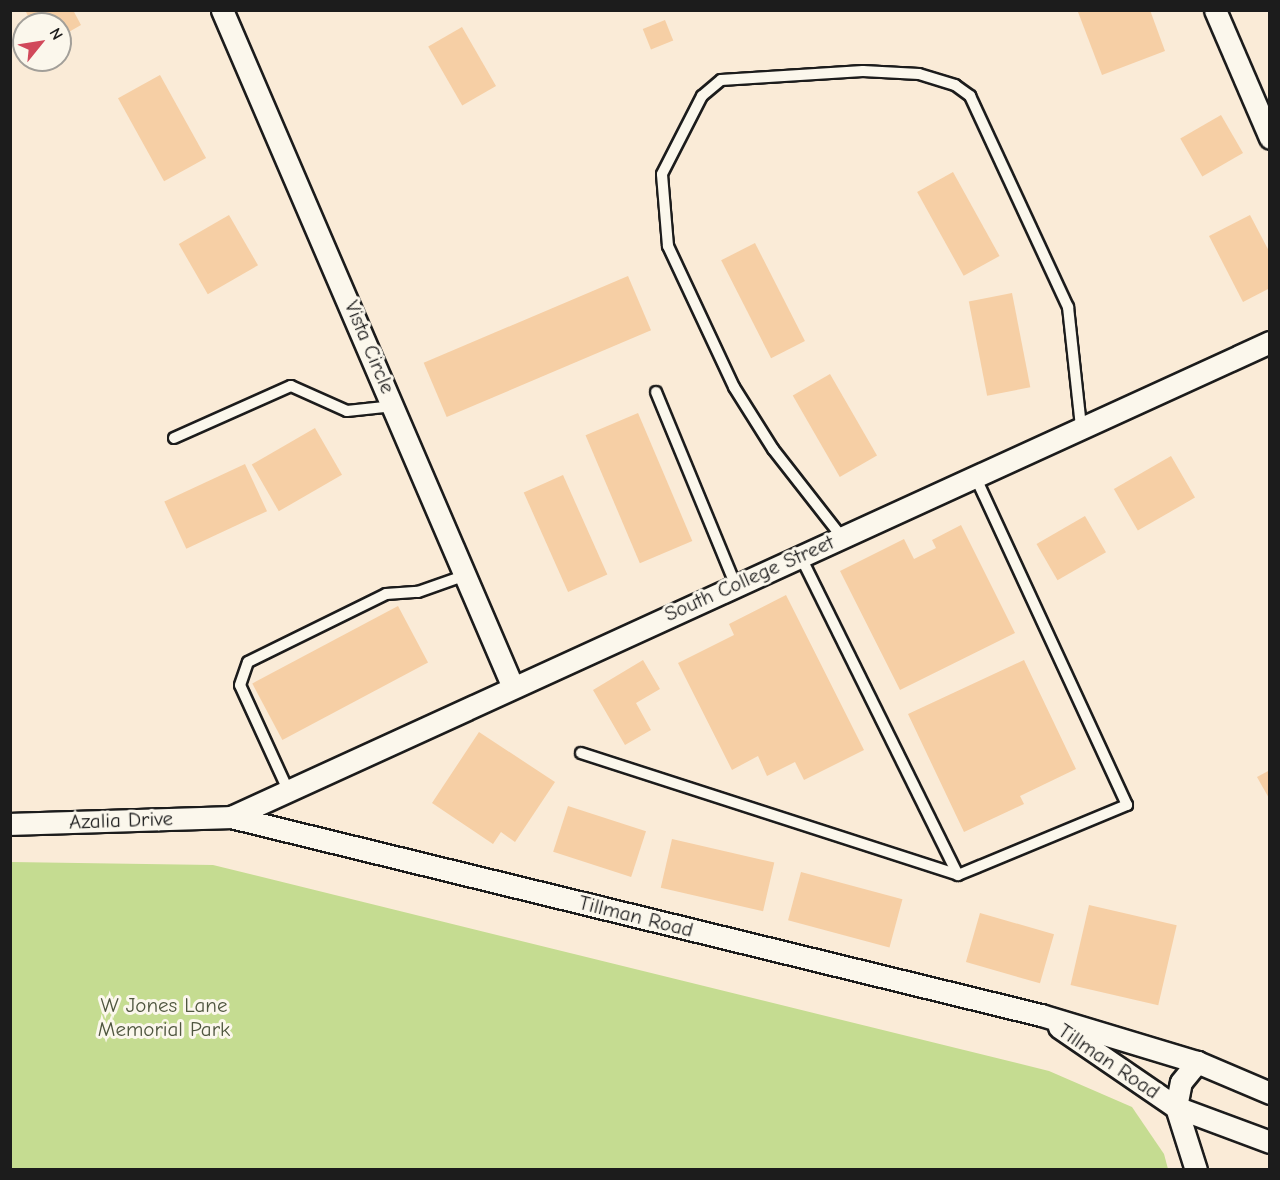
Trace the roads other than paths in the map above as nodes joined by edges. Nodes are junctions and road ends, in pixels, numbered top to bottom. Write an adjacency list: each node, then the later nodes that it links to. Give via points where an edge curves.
1 (222, 10): 6 (street, Vista Circle)
2 (1215, 10): 3 (street)
3 (1269, 138)
4 (1269, 342): 7 (street, South College Street)
5 (656, 392): 13 (lane)
6 (394, 406): 8 (lane, via 346,411 291,386); 12 (street, Vista Circle)
7 (1082, 427): 9 (street, South College Street); 10 (lane, via 1068,306 970,96 955,84 919,74 852,72 721,80 702,96 662,174 668,246 734,387 773,449)
8 (174, 438)
9 (975, 476): 10 (street, South College Street); 19 (lane, via 1127,805)
10 (841, 536): 11 (street, South College Street)
11 (800, 555): 13 (street, South College Street); 19 (lane)
12 (466, 574): 14 (street, Vista Circle); 16 (lane, via 418,592 386,594 248,662 240,685)
13 (735, 584): 14 (street, South College Street)
14 (512, 685): 16 (street, South College Street)
15 (581, 753): 19 (lane)
16 (288, 790): 17 (street, South College Street)
17 (231, 817): 18 (street, Azalia Drive); 20 (street, Tillman Road)
18 (10, 824)
19 (958, 874)
20 (1041, 1014): 21 (street, Tillman Road); 23 (street, Tillman Road)
21 (1197, 1062): 22 (street, Tillman Road); 23 (street, Tillman Road, via 1181,1082)
22 (1269, 1093)
23 (1176, 1107): 24 (street, Tillman Road); 25 (street, Tillman Road)
24 (1269, 1142)
25 (1196, 1170)

